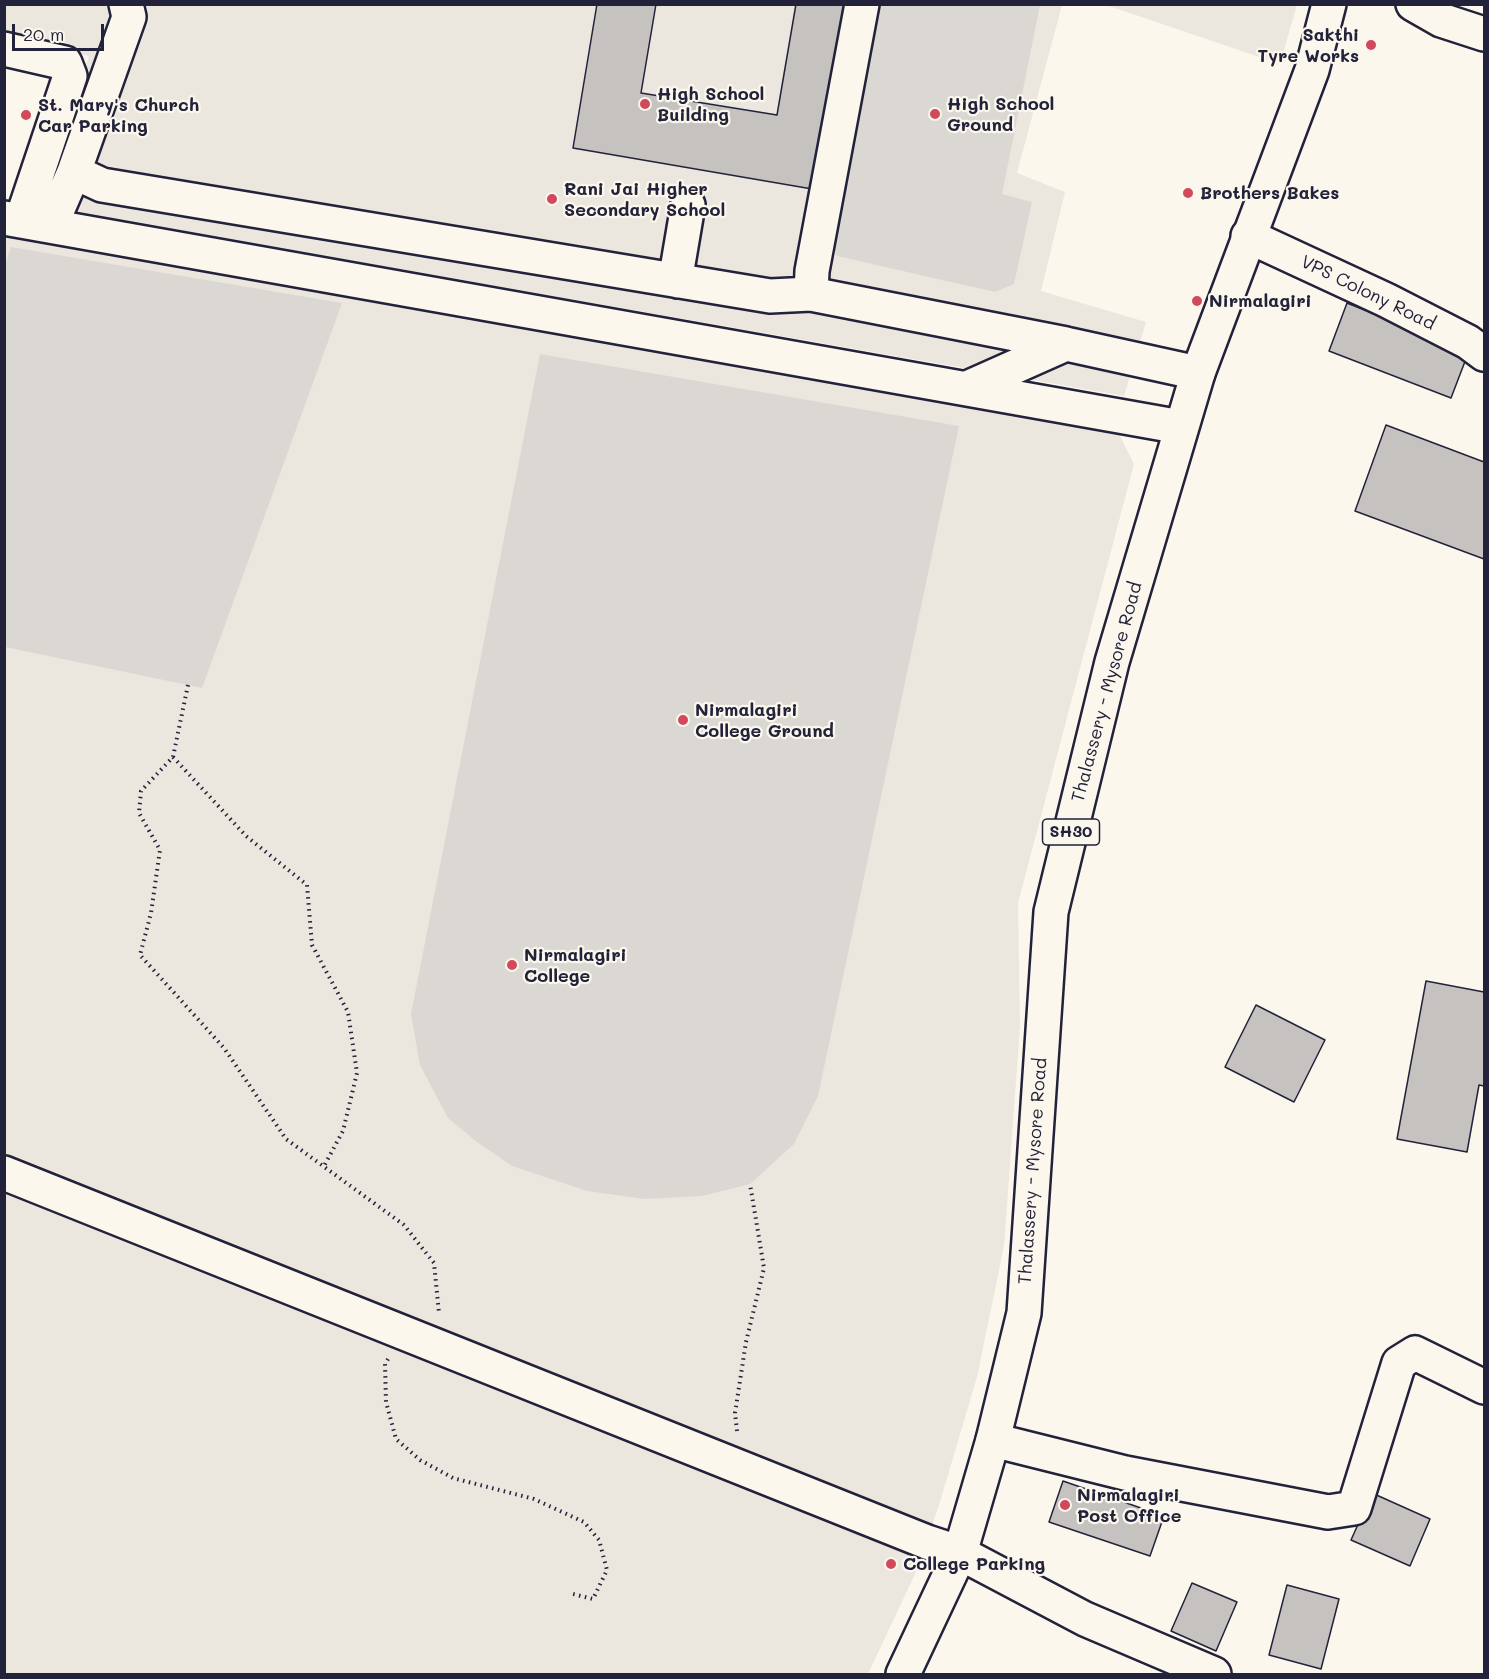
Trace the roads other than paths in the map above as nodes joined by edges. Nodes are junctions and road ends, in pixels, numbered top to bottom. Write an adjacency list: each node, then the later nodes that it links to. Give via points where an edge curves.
1 (126, 4): 7 (main road, via 129,17)
2 (862, 4): 12 (main road)
3 (1329, 4): 10 (main road, Thalassery - Mysore Road / SH30, via 1312,70)
4 (1413, 4): 5 (main road, via 1441,20)
5 (1485, 34)
6 (4, 49): 9 (main road, via 64,63 70,76)
7 (74, 172): 9 (main road); 11 (main road, via 102,185)
8 (688, 205): 11 (main road)
9 (26, 221): 16 (main road)
10 (1248, 237): 14 (main road, VPS Colony Road, via 1386,300); 15 (main road, Thalassery - Mysore Road / SH30)
11 (678, 281): 12 (main road, via 770,296)
12 (811, 294): 13 (main road)
13 (1066, 344): 15 (main road); 16 (main road)
14 (1485, 354)
15 (1198, 373): 17 (main road, Thalassery - Mysore Road / SH30)
16 (967, 388): 17 (main road)
17 (1181, 427): 20 (main road, Thalassery - Mysore Road / SH30, via 1112,662 1051,912 1024,1313)
18 (4, 1173): 21 (main road)
19 (1485, 1387): 20 (main road, via 1415,1353 1399,1363 1354,1508 1328,1512 1125,1473)
20 (993, 1440): 21 (main road, Thalassery - Mysore Road / SH30)
21 (960, 1552): 22 (main road, Thalassery - Mysore Road / SH30); 23 (main road, via 1085,1619)
22 (903, 1674)
23 (1214, 1674)

